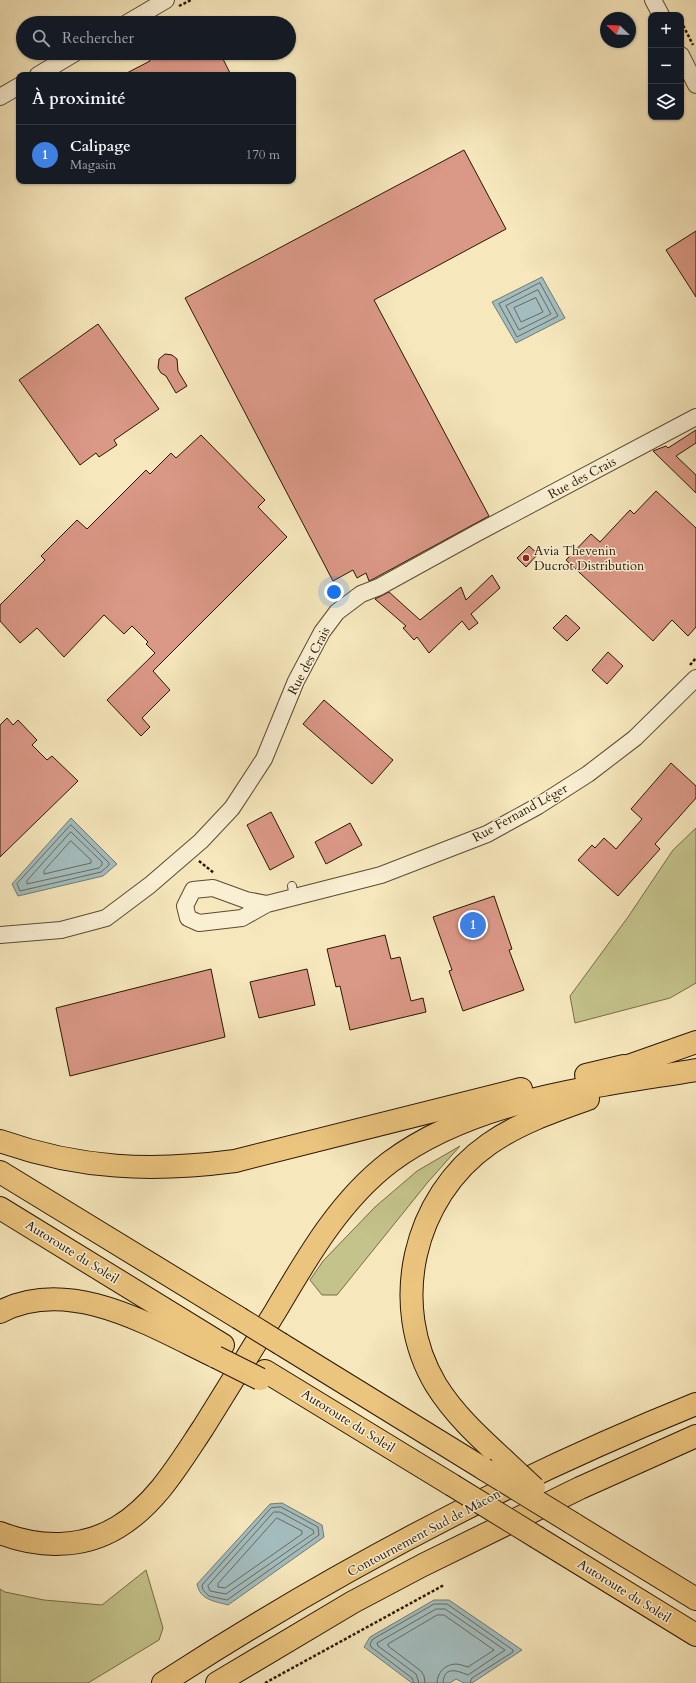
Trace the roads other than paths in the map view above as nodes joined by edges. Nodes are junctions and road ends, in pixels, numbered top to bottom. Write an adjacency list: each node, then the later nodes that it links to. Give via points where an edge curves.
1 (166, 0): 4 (street)
2 (654, 0): 3 (street)
3 (660, 12)
4 (139, 16)
5 (63, 60): 7 (street)
6 (684, 61): 8 (street)
7 (43, 72)
8 (696, 86)
9 (16, 88): 10 (street)
10 (0, 97)
11 (696, 417): 14 (street, Rue des Crais, via 379,587 361,594 337,612 322,632 296,681 264,759 232,808 188,852 106,918 61,930)
12 (691, 673): 13 (street, Rue Fernand Léger, via 635,738 588,774 487,834 381,875 293,892)
13 (267, 904)
14 (0, 935)
15 (696, 1042): 17 (highway)
16 (696, 1070): 17 (highway)
17 (632, 1073): 18 (highway, via 470,1101 235,1161 194,1166 119,1167 54,1157); 25 (highway, via 488,1144 452,1178 438,1198 423,1228 415,1259 412,1290 414,1322 421,1352 436,1384 474,1432); 26 (highway, via 464,1121 417,1143 389,1163 354,1194 337,1215 304,1263 180,1463 161,1488 134,1515 102,1536 70,1544 34,1543)
18 (0, 1140)
19 (0, 1172): 25 (highway, bridge, via 281,1344)
20 (0, 1208): 22 (highway, Autoroute du Soleil)
21 (0, 1312): 22 (highway, via 36,1301 83,1302 112,1309)
22 (220, 1351): 28 (highway, Autoroute du Soleil, bridge, via 365,1432)
23 (696, 1404): 29 (highway, Contournement Sud de Mâcon, via 581,1453 441,1521 318,1589)
24 (696, 1436): 30 (highway, via 580,1488 423,1565 353,1602)
25 (493, 1464): 27 (highway, bridge, via 572,1523)
26 (0, 1533)
27 (696, 1599)
28 (696, 1635)
29 (163, 1683)
30 (217, 1683)

